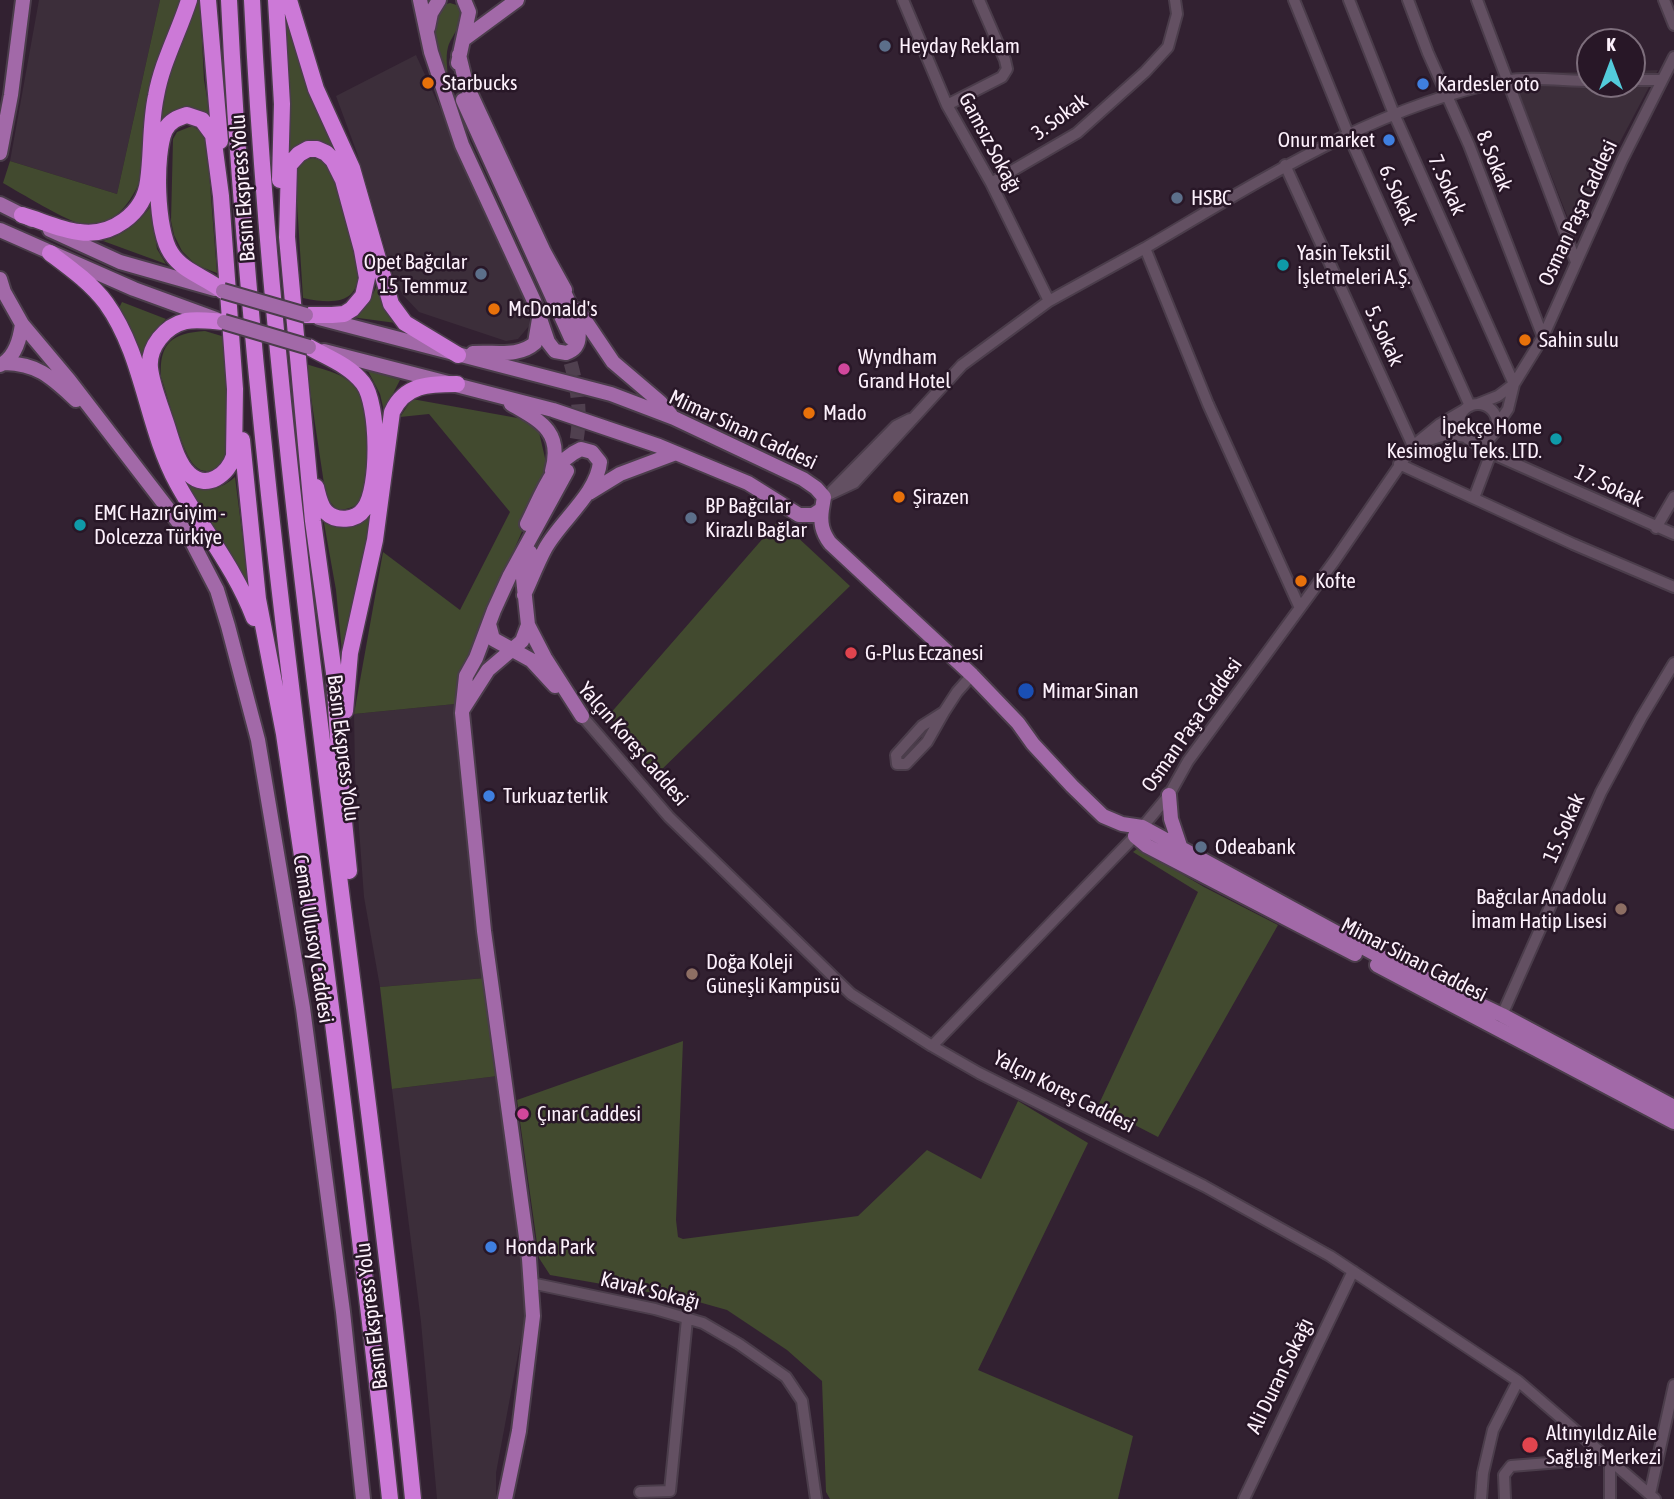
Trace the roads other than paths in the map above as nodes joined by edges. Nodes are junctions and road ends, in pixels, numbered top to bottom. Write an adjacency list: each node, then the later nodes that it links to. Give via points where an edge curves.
1 (23, 0): 31 (main road)
2 (189, 0): 40 (highway, via 156,96 149,180 140,205 119,225 94,233)
3 (208, 0): 38 (highway)
4 (229, 0): 99 (highway, Basın Ekspress Yolu, via 261,430)
5 (252, 0): 100 (highway, Basın Ekspress Yolu, via 283,421)
6 (276, 0): 42 (highway, via 282,104 280,194)
7 (289, 0): 57 (highway, via 316,89 352,168 391,304 405,323)
8 (420, 0): 21 (main road)
9 (439, 0): 21 (main road)
10 (464, 0): 22 (main road, via 469,12)
11 (517, 0): 22 (main road)
12 (904, 0): 32 (street, Gamsız Sokağı)
13 (978, 0): 32 (street, via 1006,69 1002,77)
14 (1175, 0): 37 (street, 3. Sokak, via 1177,14 1168,47 1145,72 1077,133)
15 (1293, 0): 34 (street, 6. Sokak)
16 (1349, 0): 33 (street, 7. Sokak)
17 (1408, 0): 30 (street, 8. Sokak)
18 (1477, 0): 26 (street)
19 (1664, 0): 20 (street)
20 (1674, 25)
21 (427, 29): 25 (main road)
22 (464, 39): 23 (main road)
23 (459, 55): 25 (main road, via 458,84 463,99 567,340); 47 (main road, via 466,84)
24 (1674, 59): 29 (street, Osman Paşa Caddesi)
25 (440, 78): 51 (main road, via 462,145)
26 (1507, 80): 27 (street); 30 (street); 45 (street)
27 (1576, 80)
28 (1646, 80): 29 (street)
29 (1662, 80): 45 (street, Osman Paşa Caddesi)
30 (1447, 97): 33 (street); 55 (street, 8. Sokak)
31 (5, 101): 35 (main road)
32 (947, 105): 37 (street, Gamsız Sokağı)
33 (1394, 114): 34 (street); 60 (street, 7. Sokak)
34 (1349, 136): 36 (street); 63 (street, 6. Sokak)
35 (0, 153)
36 (1286, 166): 43 (street); 68 (street, 5. Sokak)
37 (991, 183): 49 (street, Gamsız Sokağı)
38 (221, 196): 48 (highway, via 208,125 195,116 177,118 165,130 161,149 161,230 180,265); 61 (highway)
39 (0, 204): 40 (main road, Mimar Sinan Caddesi)
40 (22, 215): 48 (main road, Mimar Sinan Caddesi, via 120,262)
41 (0, 230): 44 (main road)
42 (287, 237): 52 (highway, via 289,165 299,154 317,149 333,160 343,180 367,278 363,296 344,314); 71 (highway)
43 (1145, 247): 49 (street); 85 (street, via 1208,404)
44 (50, 253): 54 (main road); 91 (highway, via 93,289 121,328 176,481 248,602)
45 (1576, 262): 55 (street, Osman Paşa Caddesi)
46 (0, 279): 53 (main road, Cemal Ulusoy Caddesi)
47 (561, 285): 51 (main road, via 578,330 576,347 566,353 555,351); 64 (main road, via 613,362)
48 (223, 291): 52 (main road, Mimar Sinan Caddesi, bridge)
49 (1049, 301): 80 (street, via 962,365 853,484)
50 (0, 304): 53 (main road)
51 (539, 314): 57 (main road, via 534,343 525,350)
52 (306, 315): 57 (main road, Mimar Sinan Caddesi)
53 (19, 318): 58 (main road, via 18,342); 65 (main road, Cemal Ulusoy Caddesi)
54 (224, 322): 56 (main road, bridge); 61 (highway, via 195,320 173,326 156,342 151,355 152,377 174,447 188,474 197,480 214,480 231,466)
55 (1542, 337): 60 (street, Osman Paşa Caddesi)
56 (309, 347): 59 (main road); 71 (highway, via 348,368 362,381 373,404 376,432 371,489 359,515 342,519 325,511)
57 (458, 355): 64 (main road, Mimar Sinan Caddesi, via 611,394)
58 (3, 364): 65 (main road, Cemal Ulusoy Caddesi, via 41,370)
59 (457, 384): 62 (main road); 96 (highway, via 413,389 392,412 375,541 349,653)
60 (1514, 384): 63 (street, Osman Paşa Caddesi); 66 (street, Osman Paşa Caddesi, via 1508,409)
61 (235, 389): 91 (highway, via 258,600)
62 (491, 393): 69 (main road); 76 (main road, via 543,422 554,444)
63 (1470, 407): 66 (street, via 1493,411); 67 (street, via 1459,425); 68 (street, Osman Paşa Caddesi)
64 (674, 418): 80 (main road, Mimar Sinan Caddesi, via 803,479)
65 (102, 425): 113 (main road, Cemal Ulusoy Caddesi, via 189,536 217,590 258,740 320,1124)
66 (1495, 428): 67 (street, via 1486,439); 73 (street, via 1498,447)
67 (1468, 439): 68 (street, via 1448,434); 70 (street, 17. Sokak)
68 (1413, 446): 74 (street, Osman Paşa Caddesi)
69 (676, 453): 77 (main road, via 620,474); 80 (main road, via 748,483 799,515 813,515)
70 (1491, 453): 73 (street, 17. Sokak); 79 (street)
71 (308, 455): 96 (highway, via 334,673)
72 (579, 458): 84 (main road, via 525,561)
73 (1508, 461): 81 (street, 17. Sokak)
74 (1399, 464): 79 (street); 85 (street, Osman Paşa Caddesi)
75 (567, 471): 86 (main road)
76 (549, 481): 77 (main road, via 563,459 581,449 592,452 600,462 599,473); 86 (main road, via 501,577)
77 (585, 496): 84 (main road, via 545,549)
78 (1674, 497): 81 (street)
79 (1474, 498): 83 (street)
80 (825, 500): 90 (main road, via 822,528 830,543)
81 (1656, 528): 82 (street, 17. Sokak)
82 (1674, 534)
83 (1674, 587)
84 (524, 595): 87 (main road)
85 (1299, 606): 95 (street, Osman Paşa Caddesi, via 1188,761)
86 (492, 616): 88 (main road, Yalçın Koreş Caddesi, via 493,639); 92 (main road, via 466,676)
87 (528, 625): 88 (main road); 94 (main road)
88 (513, 650): 92 (main road, via 488,670); 94 (main road, Yalçın Koreş Caddesi, via 531,660)
89 (1674, 663): 101 (street, 15. Sokak, via 1601,793)
90 (972, 675): 93 (street); 97 (main road, via 1103,816)
91 (277, 697): 99 (highway, via 305,888)
92 (462, 710): 106 (main road, via 484,931)
93 (944, 712): 93 (street, via 922,726 896,755 897,764 906,764 927,742)
94 (582, 716): 102 (street, Yalçın Koreş Caddesi, via 669,817 851,994)
95 (1169, 795): 97 (street, Osman Paşa Caddesi); 98 (main road)
96 (342, 801): 100 (highway, via 357,951)
97 (1138, 832): 98 (main road, Mimar Sinan Caddesi); 102 (street, Osman Paşa Caddesi); 104 (main road, Mimar Sinan Caddesi, via 1147,846)
98 (1181, 849): 101 (main road, Mimar Sinan Caddesi, via 1381,957)
99 (324, 949): 114 (highway, Basın Ekspress Yolu)
100 (354, 994): 115 (highway, Basın Ekspress Yolu)
101 (1503, 1015): 103 (main road, Mimar Sinan Caddesi)
102 (932, 1046): 105 (street, Yalçın Koreş Caddesi, via 1204,1186)
103 (1674, 1107)
104 (1674, 1122)
105 (1353, 1271): 108 (street, Yalçın Koreş Caddesi); 118 (street, Ali Duran Sokağı)
106 (531, 1283): 107 (street, Kavak Sokağı); 116 (main road, via 533,1316 519,1431)
107 (687, 1319): 111 (street, via 670,1491); 117 (street, Kavak Sokağı, via 739,1344 786,1377 802,1401)
108 (1518, 1381): 110 (street, Yalçın Koreş Caddesi); 119 (street, via 1493,1430)
109 (1674, 1385): 112 (street)
110 (1611, 1458): 112 (street, Yalçın Koreş Caddesi); 120 (street, via 1511,1466 1504,1475); 121 (street)
111 (640, 1492)
112 (1653, 1497)
113 (363, 1499)
114 (390, 1499)
115 (413, 1499)
116 (505, 1499)
117 (816, 1499)
118 (1244, 1499)
119 (1480, 1499)
120 (1505, 1499)
121 (1610, 1499)

